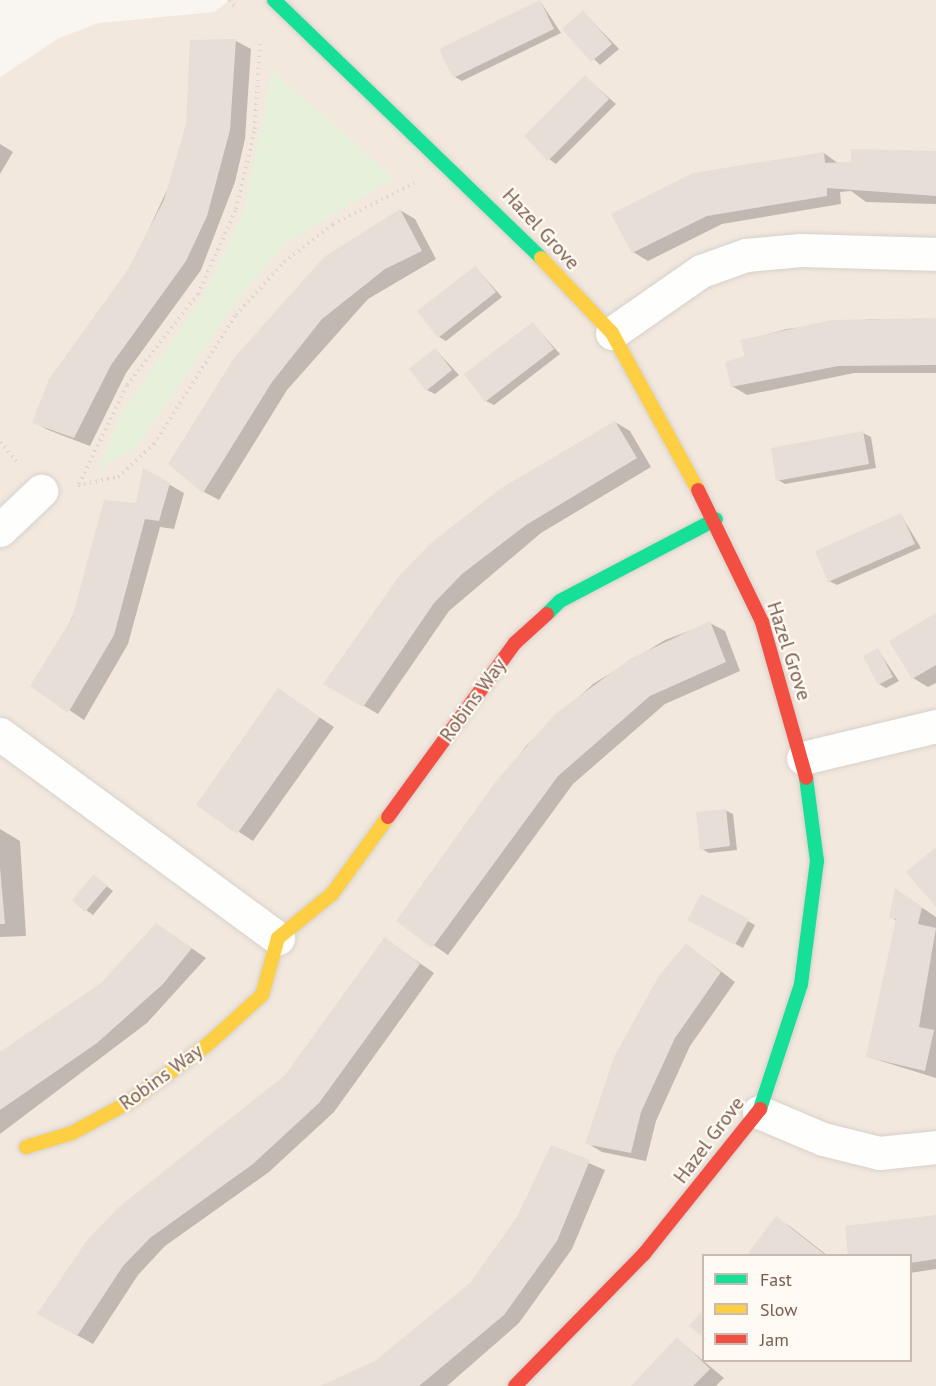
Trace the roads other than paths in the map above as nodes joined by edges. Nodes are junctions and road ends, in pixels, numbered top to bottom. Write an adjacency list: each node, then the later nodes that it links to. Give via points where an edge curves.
1 (274, 0): 3 (street, Hazel Grove, via 492,205)
2 (936, 254): 3 (street, via 801,250 746,255 701,272)
3 (612, 333): 5 (street, Hazel Grove)
4 (41, 491): 6 (street)
5 (716, 519): 9 (street, Hazel Grove, via 762,622); 10 (street, Robins Way, via 560,601 515,642 332,894)
6 (0, 530)
7 (936, 726): 9 (street)
8 (0, 734): 10 (street)
9 (803, 758): 11 (street, Hazel Grove, via 816,872 801,984)
10 (278, 938): 12 (street, Robins Way, via 262,995 207,1045 131,1101 72,1133)
11 (759, 1112): 13 (street, via 823,1139 879,1153); 14 (street, Hazel Grove, via 644,1254)
12 (26, 1147)
13 (936, 1147)
14 (515, 1386)

